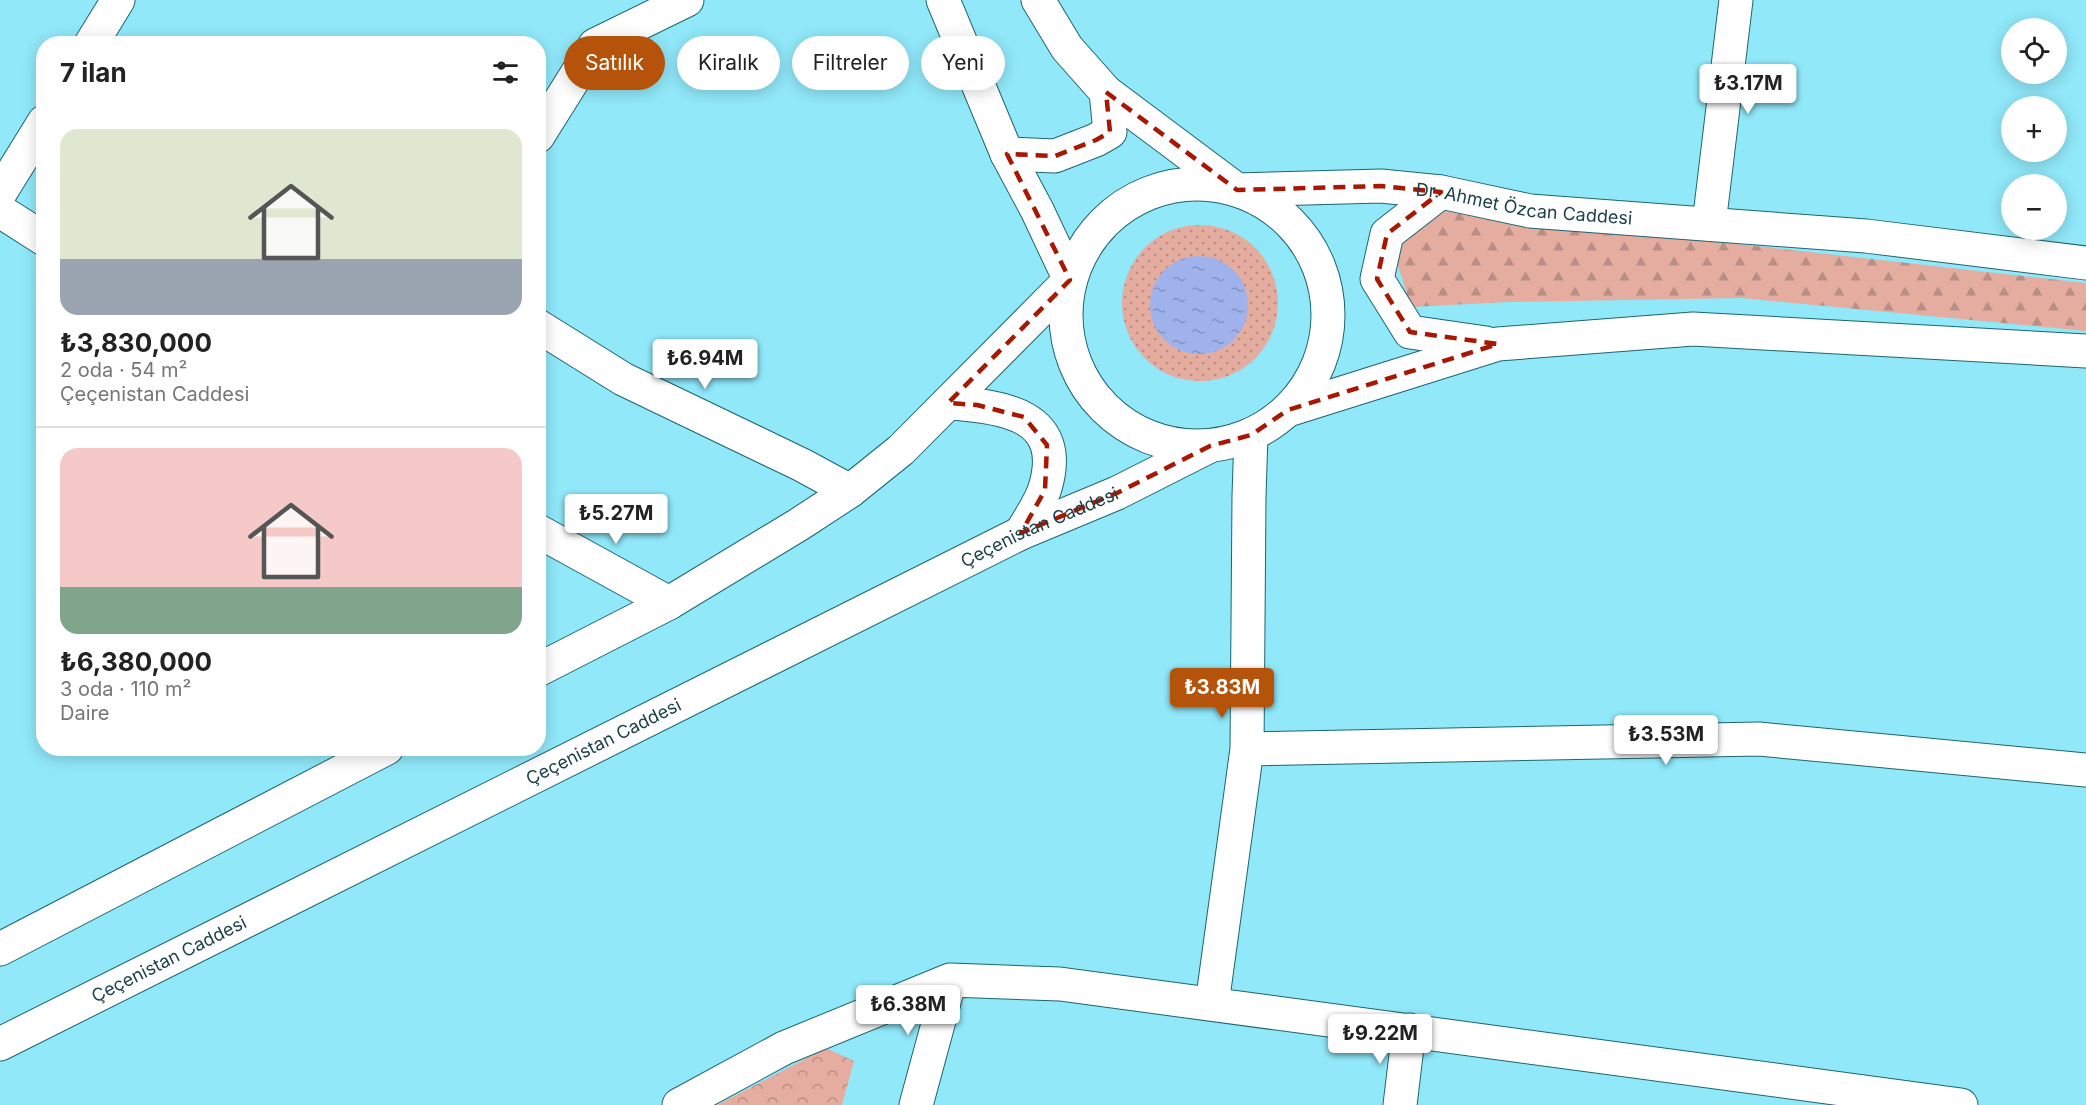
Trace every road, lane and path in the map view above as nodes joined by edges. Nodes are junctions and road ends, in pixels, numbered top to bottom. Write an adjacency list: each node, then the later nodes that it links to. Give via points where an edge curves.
1 (118, 0): 6 (main road)
2 (687, 0): 8 (main road, via 595,45)
3 (943, 0): 10 (main road)
4 (1038, 0): 7 (main road, via 1067,48)
5 (1736, 0): 15 (main road)
6 (96, 36)
7 (1106, 92): 10 (main road, via 1110,132 1054,156); 11 (main road)
8 (546, 123)
9 (36, 135): 13 (main road)
10 (1008, 154): 18 (main road)
11 (1237, 190): 12 (main road, Dr. Ahmet Özcan Caddesi, via 1381,186); 18 (main road, via 1195,184 1153,191 1116,212 1087,242); 23 (main road, via 1258,198 1293,227 1308,244 1326,285 1328,330 1315,374)
12 (1441, 192): 15 (main road, Dr. Ahmet Özcan Caddesi, via 1530,211); 20 (main road, via 1388,234 1377,279 1410,332)
13 (0, 193)
14 (0, 211): 16 (main road)
15 (1709, 224): 17 (main road, Dr. Ahmet Özcan Caddesi, via 1866,236)
16 (36, 234)
17 (2086, 263)
18 (1070, 280): 22 (main road); 25 (main road, via 1065,322 1075,364 1096,400 1128,427 1168,443)
19 (546, 331): 26 (main road, via 623,379)
20 (1498, 344): 21 (main road, via 1692,330); 23 (main road)
21 (2086, 351)
22 (948, 404): 26 (main road, via 901,450); 27 (main road, via 1001,409 1024,417 1037,428 1047,445 1049,468 1045,490)
23 (1288, 410): 24 (main road)
24 (1251, 435): 25 (main road); 31 (main road)
25 (1210, 446): 27 (main road, Çeçenistan Caddesi, via 1117,493)
26 (850, 491): 29 (main road)
27 (1021, 533): 38 (main road, Çeçenistan Caddesi)
28 (546, 535): 29 (main road)
29 (669, 603): 30 (main road)
30 (546, 666)
31 (1247, 749): 33 (main road, via 1759,739); 36 (main road)
32 (372, 756): 34 (main road)
33 (2086, 771)
34 (0, 949)
35 (950, 980): 36 (main road, via 1060,984); 40 (main road, via 784,1048); 41 (main road)
36 (1212, 1004): 37 (main road)
37 (1409, 1030): 39 (main road); 42 (main road)
38 (0, 1044)
39 (1814, 1095): 43 (main road)
40 (679, 1105)
41 (916, 1105)
42 (1400, 1105)
43 (1961, 1105)

